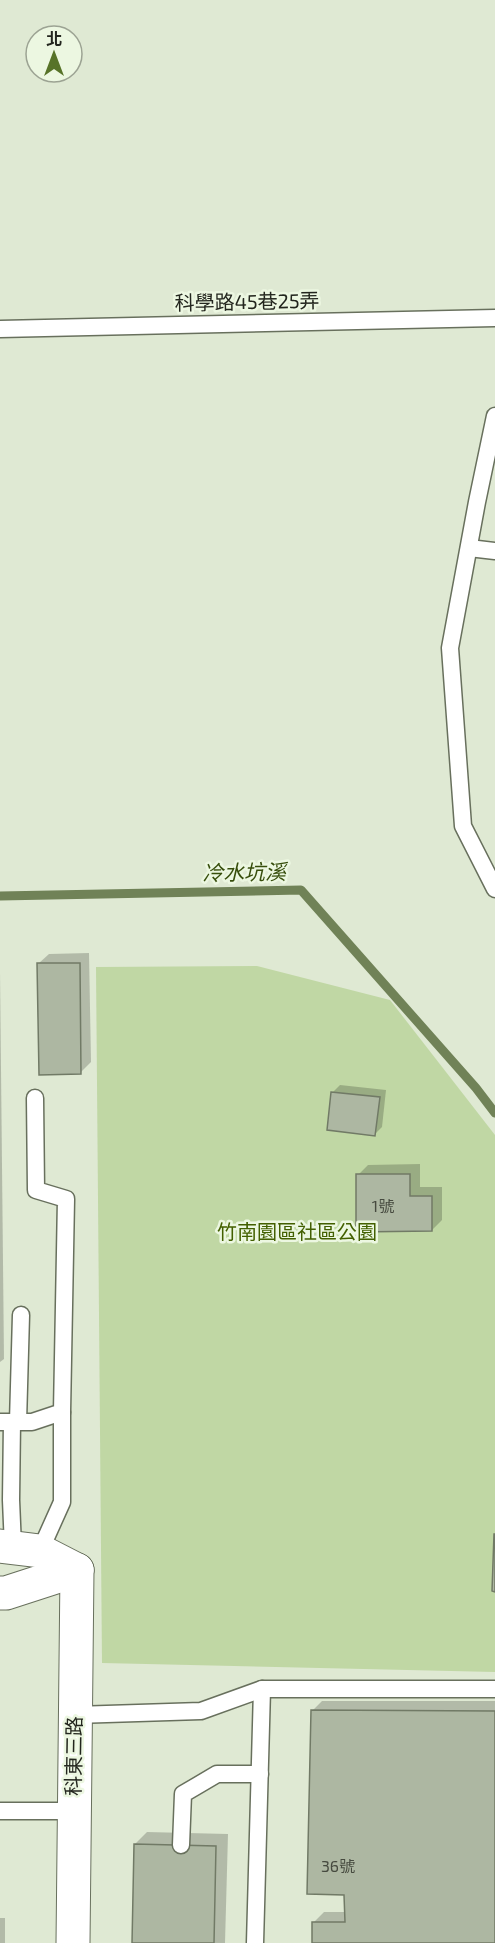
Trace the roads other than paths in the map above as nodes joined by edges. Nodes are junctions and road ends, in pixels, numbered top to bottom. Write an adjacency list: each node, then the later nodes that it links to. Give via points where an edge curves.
1 (495, 318): 2 (lane, 科學路45巷25弄)
2 (0, 329)
3 (495, 416): 4 (lane)
4 (469, 548): 5 (lane); 6 (lane, via 450,648 462,815 463,826)
5 (495, 551)
6 (495, 889)
7 (35, 1098): 9 (lane, via 36,1190 66,1200)
8 (21, 1316): 10 (lane)
9 (62, 1412): 10 (lane, via 32,1422); 11 (lane, via 62,1502)
10 (10, 1422): 11 (lane, via 11,1500)
11 (18, 1548): 12 (street)
12 (76, 1570): 13 (street); 16 (street, 科東三路)
13 (0, 1593)
14 (262, 1689): 15 (lane); 16 (lane, via 201,1711); 17 (lane)
15 (495, 1689)
16 (75, 1715): 19 (street, 科東三路)
17 (260, 1774): 20 (lane, via 217,1774 183,1794); 22 (lane)
18 (0, 1811): 19 (lane)
19 (74, 1811): 21 (street, 科東三路)
20 (181, 1845)
21 (73, 1943)
22 (255, 1943)

